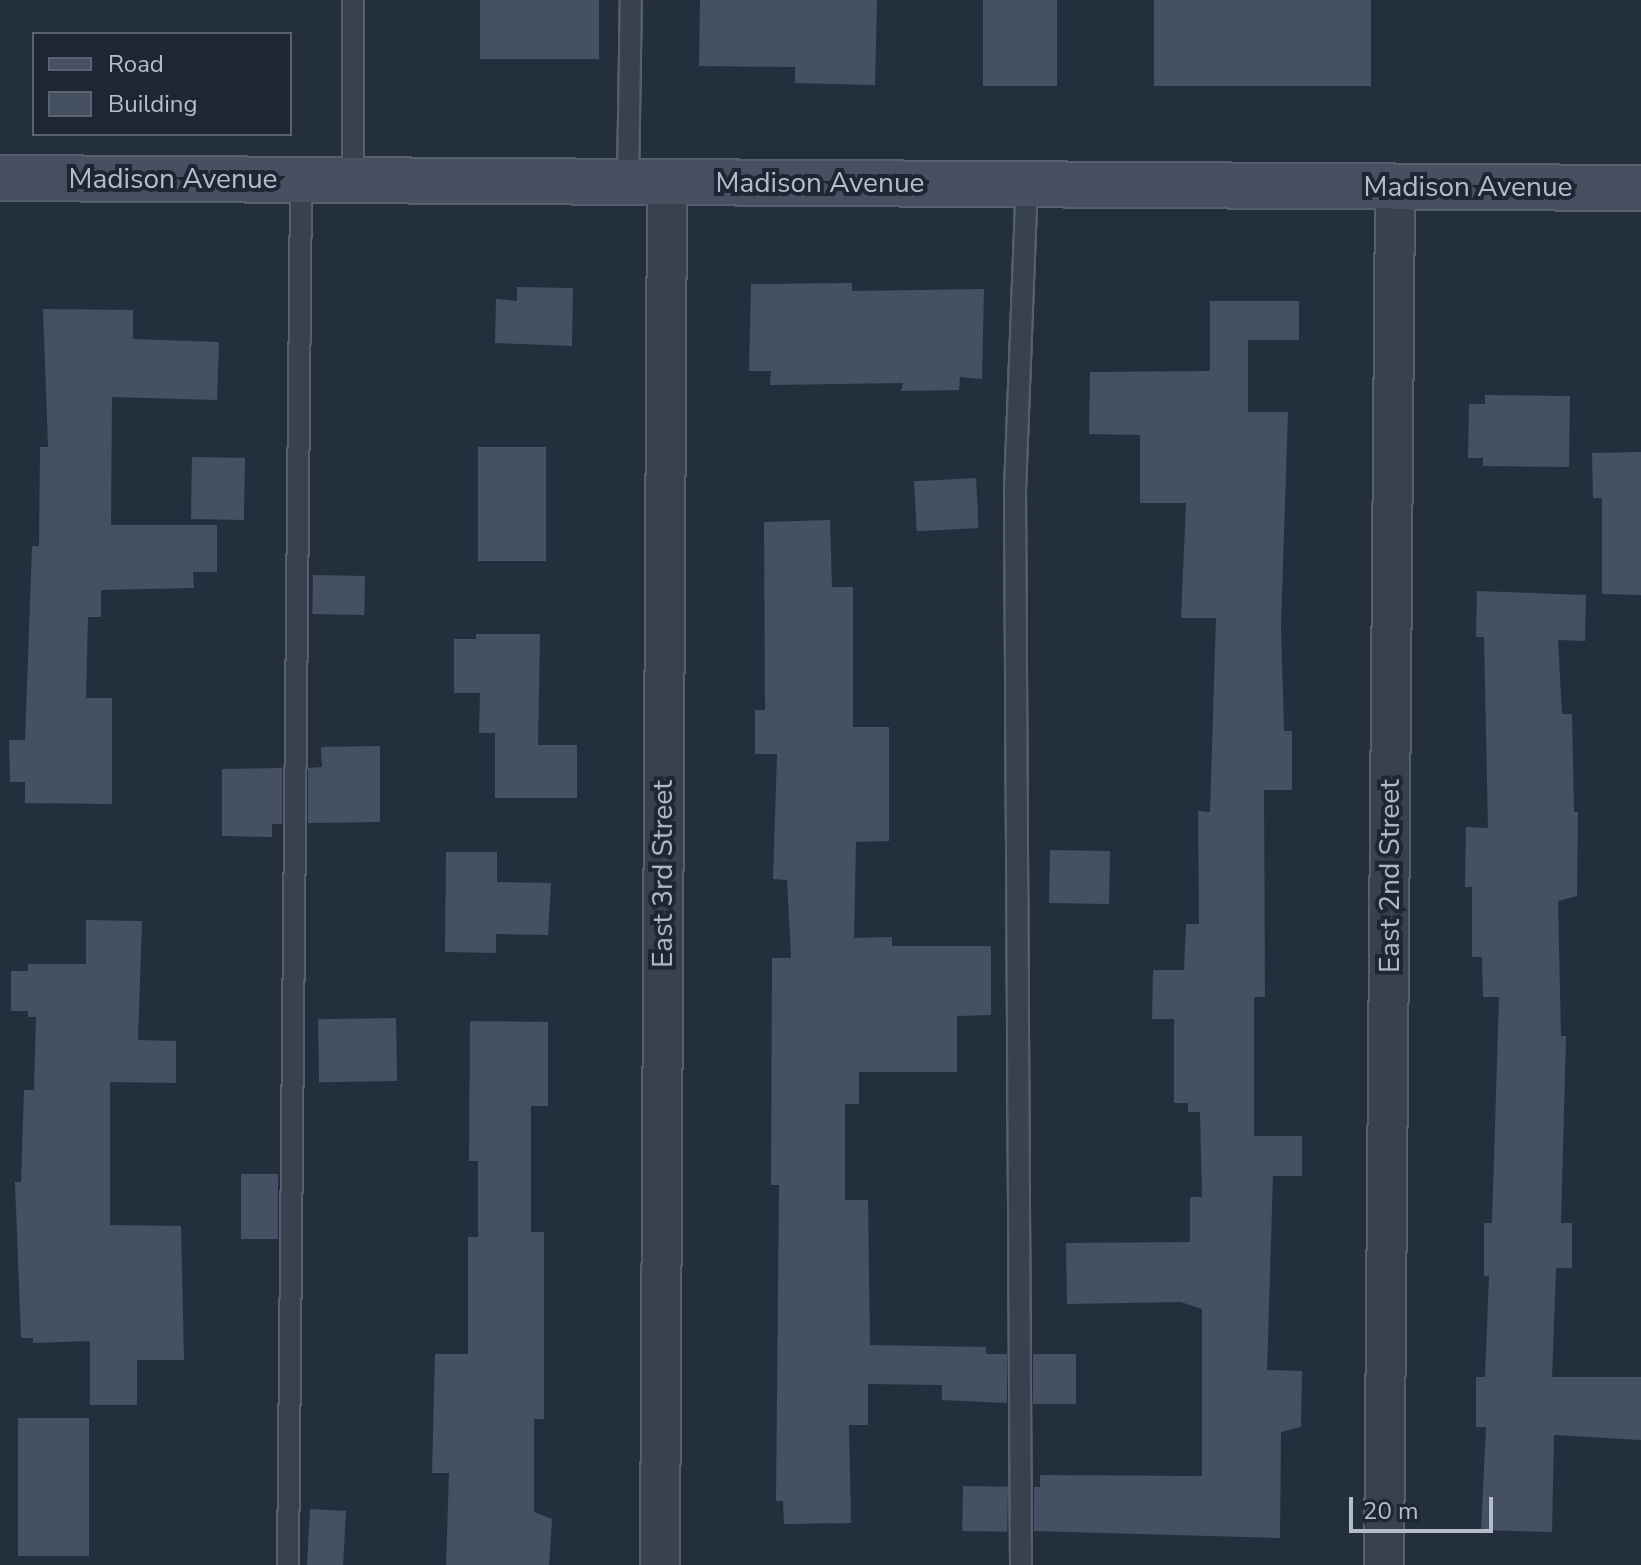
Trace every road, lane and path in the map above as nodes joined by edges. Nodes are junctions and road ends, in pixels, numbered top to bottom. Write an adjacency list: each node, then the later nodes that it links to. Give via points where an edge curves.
1 (353, 0): 5 (lane)
2 (631, 0): 6 (lane)
3 (0, 178): 4 (main road, Madison Avenue)
4 (301, 180): 5 (main road, Madison Avenue); 10 (lane)
5 (353, 180): 6 (main road, Madison Avenue)
6 (648, 182): 7 (main road, Madison Avenue); 11 (street, East 3rd Street)
7 (1027, 184): 8 (main road, Madison Avenue); 12 (lane, via 1015,491)
8 (1395, 187): 9 (main road, Madison Avenue); 13 (street, East 2nd Street)
9 (1641, 188)
10 (288, 1565)
11 (660, 1565)
12 (1021, 1565)
13 (1384, 1565)

